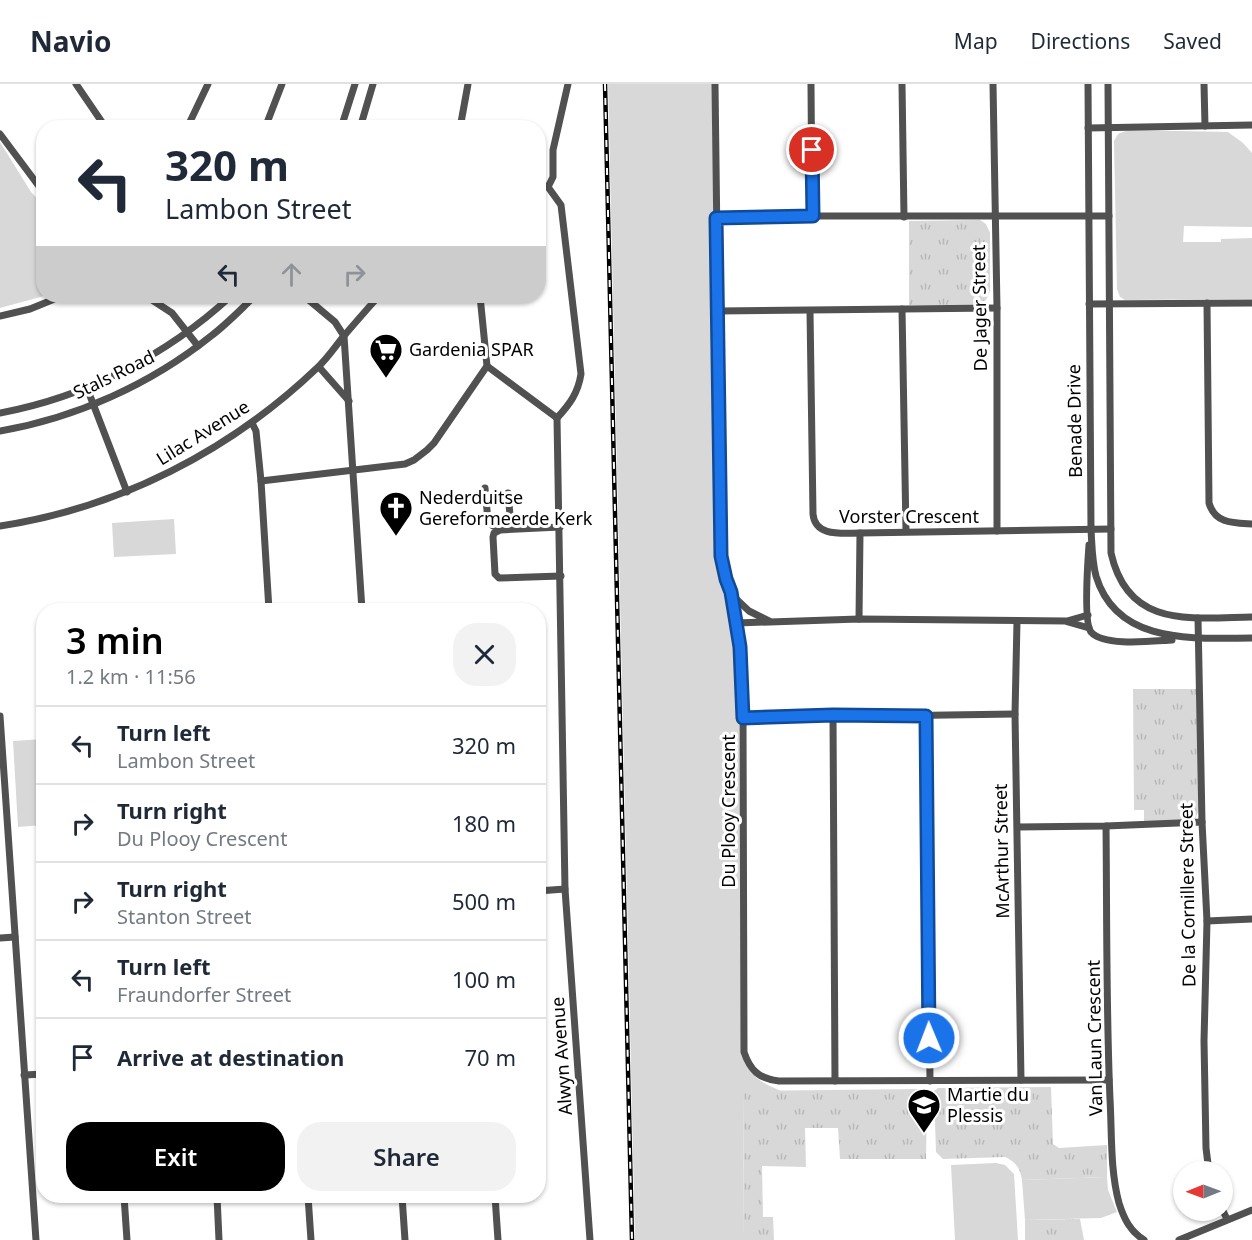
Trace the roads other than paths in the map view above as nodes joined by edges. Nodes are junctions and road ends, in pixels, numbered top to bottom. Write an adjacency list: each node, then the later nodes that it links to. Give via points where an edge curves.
1 (76, 84): 15 (street)
2 (208, 84): 16 (street)
3 (282, 84): 17 (street)
4 (355, 84): 18 (street)
5 (373, 84): 19 (street)
6 (468, 84): 20 (street)
7 (568, 84): 27 (street, via 553,150 553,177)
8 (715, 84): 33 (street, Du Plooy Crescent)
9 (811, 84): 29 (street)
10 (902, 84): 32 (street)
11 (993, 84): 28 (street, De Jager Street)
12 (1088, 84): 24 (street, Benade Drive)
13 (1108, 84): 23 (street, Benade Drive)
14 (1204, 84): 22 (street)
15 (101, 120)
16 (191, 120)
17 (268, 120)
18 (344, 120)
19 (362, 120)
20 (461, 120)
21 (1252, 125): 22 (street)
22 (1205, 126): 23 (street)
23 (1108, 127): 24 (street); 31 (street, Benade Drive)
24 (1088, 128): 30 (street, Benade Drive)
25 (0, 134): 26 (street)
26 (36, 182)
27 (548, 187): 59 (street, via 561,205 582,374 579,388)
28 (994, 215): 30 (street); 32 (street); 45 (street, De Jager Street)
29 (813, 216): 32 (street); 33 (street)
30 (1088, 216): 31 (street); 43 (street, Benade Drive)
31 (1108, 216): 44 (street, Benade Drive)
32 (904, 217)
33 (716, 218): 48 (street, Du Plooy Crescent)
34 (45, 303): 49 (street)
35 (157, 303): 50 (street, via 172,313)
36 (223, 303): 50 (street, Stals Road)
37 (247, 303): 52 (street, Stals Road)
38 (312, 303): 51 (street, via 335,322)
39 (373, 303): 51 (street, Lilac Avenue)
40 (481, 303): 53 (street)
41 (1207, 303): 42 (street); 44 (street); 67 (street, via 1209,503 1221,520)
42 (1252, 303)
43 (1089, 304): 44 (street); 72 (street, Benade Drive)
44 (1109, 304): 71 (street, Benade Drive)
45 (997, 308): 46 (street); 74 (street, De Jager Street)
46 (902, 309): 47 (street); 73 (street)
47 (810, 310): 48 (street); 75 (street, Vorster Crescent, via 813,520 827,532)
48 (718, 311): 77 (street, Du Plooy Crescent, via 721,556)
49 (0, 316)
50 (187, 332): 52 (street); 55 (street, Stals Road)
51 (344, 336): 54 (street, Lilac Avenue); 56 (street)
52 (198, 346): 57 (street, Stals Road, via 143,382)
53 (487, 366): 59 (street); 62 (street, via 434,443 421,455 405,464)
54 (318, 367): 56 (street); 60 (street, Lilac Avenue)
55 (87, 388): 57 (street); 58 (street, Stals Road, via 33,407)
56 (349, 401): 62 (street)
57 (93, 404): 61 (street, Stals Road, via 31,426); 65 (street)
58 (0, 413)
59 (557, 418): 68 (street, Alwyn Avenue)
60 (252, 423): 63 (street); 65 (street, Lilac Avenue, via 187,463)
61 (0, 431)
62 (354, 469): 63 (street); 79 (street)
63 (261, 481): 78 (street)
64 (485, 488): 70 (street, via 490,525)
65 (127, 492): 69 (street, Lilac Avenue)
66 (508, 493): 70 (street)
67 (1252, 524)
68 (560, 525): 70 (street); 76 (street, Alwyn Avenue); 76 (street, via 500,530 493,537 495,574 499,578)
69 (0, 526)
70 (511, 526)
71 (1111, 529): 72 (street, Vorster Crescent); 82 (street, Benade Drive, via 1114,566 1135,598 1158,613)
72 (1091, 530): 74 (street, Vorster Crescent); 80 (street, via 1086,573); 91 (street, Benade Drive, via 1096,576 1113,605 1143,628)
73 (906, 531): 74 (street, Vorster Crescent); 75 (street, Vorster Crescent)
74 (997, 531)
75 (860, 533): 83 (street)
76 (561, 576): 100 (street, Alwyn Avenue)
77 (731, 592): 86 (street, Du Plooy Crescent); 87 (street, via 748,611)
78 (269, 603)
79 (362, 603)
80 (1088, 615): 85 (street); 88 (street)
81 (1252, 617): 82 (street, Benade Drive)
82 (1198, 618): 89 (street, De la Cornillere Street)
83 (859, 619): 84 (street); 87 (street)
84 (1017, 621): 85 (street); 92 (street, McArthur Street)
85 (1067, 621): 88 (street)
86 (736, 623): 87 (street); 96 (street, Du Plooy Crescent)
87 (772, 623)
88 (1089, 628): 91 (street, via 1097,637 1109,641)
89 (1199, 638): 90 (street, Benade Drive); 91 (street, Benade Drive); 97 (street, De la Cornillere Street)
90 (1252, 638)
91 (1184, 639)
92 (1015, 714): 95 (street); 99 (street, McArthur Street)
93 (833, 715): 95 (street); 96 (street); 110 (street)
94 (0, 716): 104 (street)
95 (926, 716): 111 (street)
96 (743, 718): 110 (street, Du Plooy Crescent, via 744,1052 751,1069 768,1080)
97 (1202, 822): 98 (street); 103 (street, De la Cornillere Street)
98 (1106, 826): 99 (street); 109 (street, Van Laun Crescent)
99 (1018, 827): 108 (street, McArthur Street)
100 (565, 889): 101 (street); 127 (street, Alwyn Avenue)
101 (546, 890)
102 (1252, 919): 103 (street)
103 (1207, 921): 112 (street, De la Cornillere Street, via 1204,1041)
104 (15, 937): 105 (street); 107 (street)
105 (0, 938)
106 (36, 1074): 107 (street)
107 (24, 1075): 121 (street)
108 (1021, 1080): 109 (street, Du Plooy Crescent); 111 (street, Du Plooy Crescent)
109 (1109, 1080): 128 (street, Van Laun Crescent, via 1119,1203 1132,1231)
110 (835, 1081): 111 (street, Du Plooy Crescent)
111 (930, 1081)
112 (1208, 1161)
113 (124, 1203): 122 (street)
114 (217, 1203): 123 (street)
115 (308, 1203): 124 (street)
116 (402, 1203): 125 (street)
117 (495, 1203): 126 (street)
118 (1252, 1210): 119 (street)
119 (1233, 1218)
120 (1225, 1221): 129 (street)
121 (36, 1240)
122 (127, 1240)
123 (219, 1240)
124 (311, 1240)
125 (405, 1240)
126 (498, 1240)
127 (590, 1240)
128 (1144, 1240)
129 (1179, 1240)

